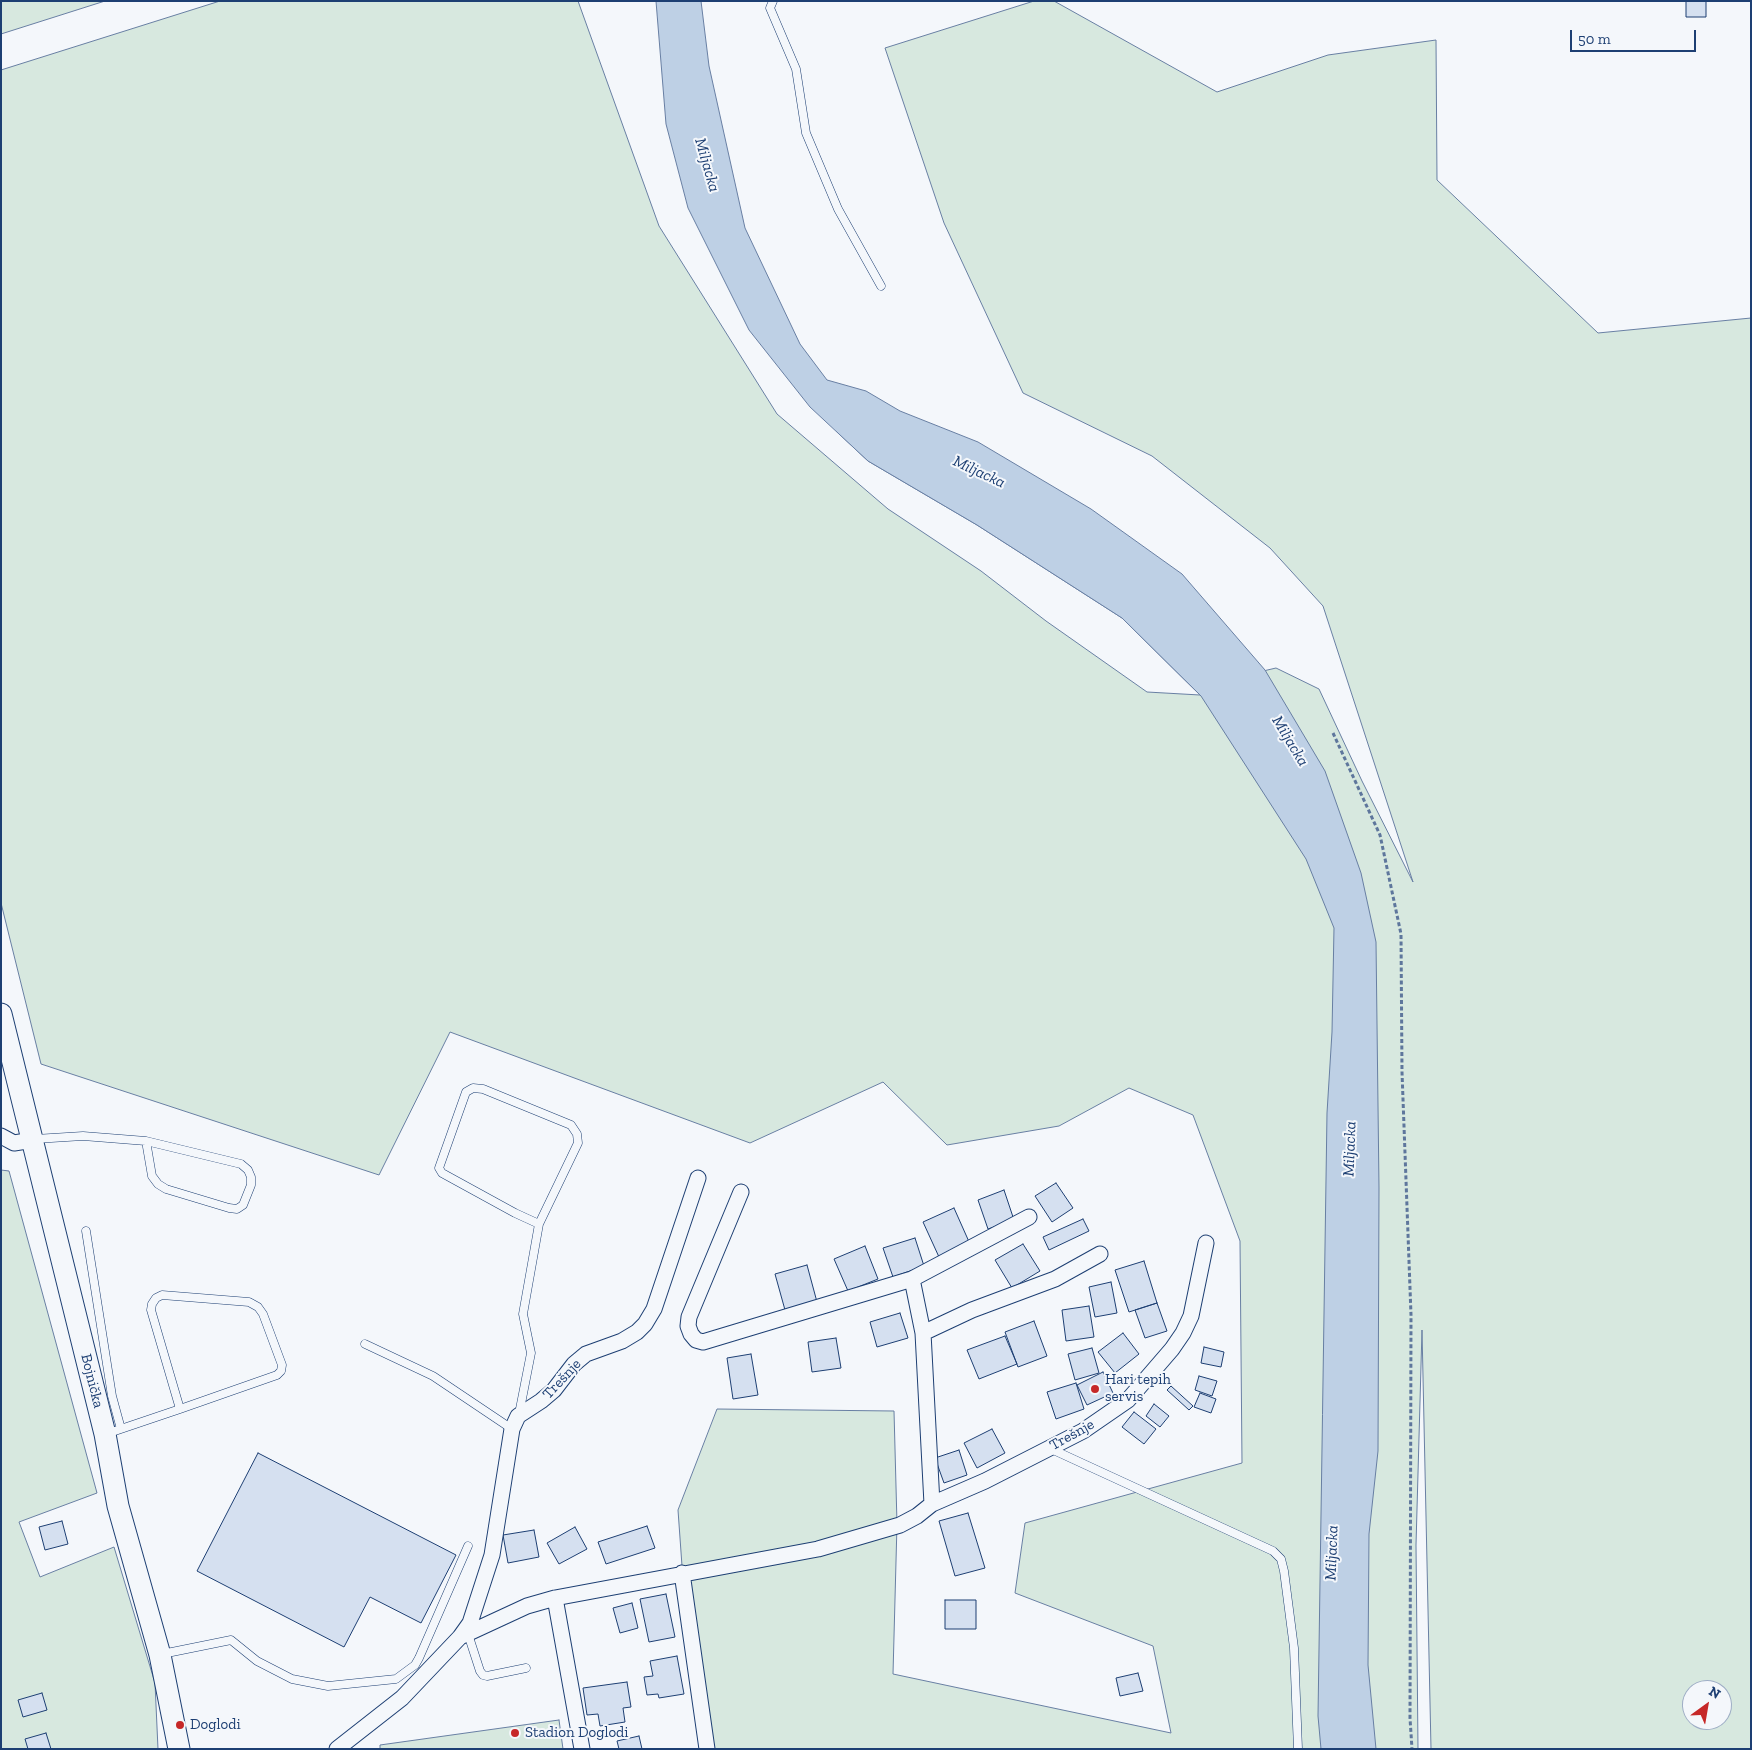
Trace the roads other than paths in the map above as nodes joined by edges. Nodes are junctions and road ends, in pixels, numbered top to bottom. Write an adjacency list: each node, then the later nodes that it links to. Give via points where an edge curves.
1 (772, 1): 2 (lane, via 770,8 796,69 806,133 838,209)
2 (881, 286)
3 (1, 1014): 5 (main road, Bojnička)
4 (1, 1136): 5 (street, via 14,1143)
5 (33, 1140): 6 (lane, via 83,1136); 19 (main road, Bojnička)
6 (146, 1141): 6 (lane, via 241,1164 251,1177 243,1205 237,1209 229,1208 158,1184 152,1176)
7 (698, 1178): 18 (street, Trešnje, via 654,1309 646,1324 622,1341 586,1354 554,1390)
8 (741, 1192): 14 (street, via 689,1317 688,1326 696,1340 703,1342)
9 (1029, 1216): 14 (street)
10 (539, 1224): 10 (lane, via 578,1144 577,1134 571,1125 483,1088 473,1088 466,1092 439,1168 442,1173); 18 (lane, via 523,1314 531,1353)
11 (86, 1231): 19 (lane, via 112,1396)
12 (1206, 1243): 20 (street, Trešnje, via 1191,1316 1172,1349 1128,1400 1083,1431)
13 (1100, 1254): 15 (street, via 1055,1279 972,1310)
14 (912, 1279): 15 (street)
15 (923, 1333): 21 (street)
16 (365, 1344): 18 (lane, via 433,1376)
17 (180, 1409): 17 (lane, via 281,1371 282,1365 264,1314 258,1307 249,1302 162,1295 156,1298 152,1310); 19 (lane)
18 (515, 1423): 25 (street, Trešnje, via 492,1555)
19 (113, 1431): 26 (main road, Bojnička, via 118,1506)
20 (1049, 1448): 21 (street, Trešnje, via 986,1481); 32 (lane, via 1273,1551 1281,1559 1294,1648)
21 (932, 1504): 23 (street, Trešnje, via 900,1525 818,1549)
22 (468, 1546): 26 (lane, via 419,1658 396,1679 328,1686 292,1679 257,1661 231,1640)
23 (682, 1573): 24 (street, Trešnje); 31 (street)
24 (555, 1598): 25 (street, Trešnje, via 527,1606); 30 (street)
25 (464, 1636): 27 (lane, via 483,1675); 28 (street, Trešnje, via 402,1698)
26 (160, 1655): 29 (main road, Bojnička)
27 (526, 1668)
28 (339, 1748)
29 (179, 1749)
30 (582, 1749)
31 (707, 1749)
32 (1298, 1749)

